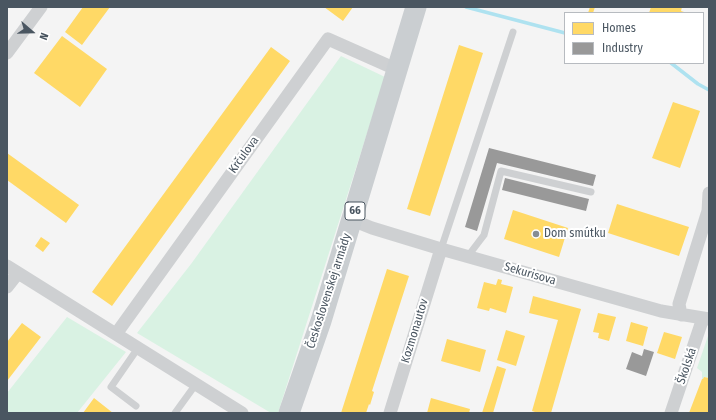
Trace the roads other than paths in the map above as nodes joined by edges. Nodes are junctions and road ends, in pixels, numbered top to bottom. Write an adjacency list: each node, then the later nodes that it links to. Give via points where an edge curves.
1 (40, 7): 4 (street)
2 (416, 7): 5 (main road, Československej armády / 66)
3 (513, 32): 9 (lane)
4 (7, 53)
5 (398, 70): 8 (main road, Československej armády / 66); 15 (street, Krčulova, via 328,39)
6 (591, 192): 10 (lane, via 501,172 484,234)
7 (709, 193): 13 (street, via 708,211 679,304)
8 (352, 220): 9 (street, Sekurisova); 21 (main road, Československej armády / 66, via 321,321)
9 (441, 249): 10 (street, Sekurisova); 22 (street, Kozmonautov)
10 (468, 256): 13 (street, Sekurisova)
11 (12, 269): 12 (street); 15 (street)
12 (7, 287)
13 (681, 315): 14 (street, Sekurisova)
14 (706, 319): 23 (street, Školská)
15 (116, 334): 16 (street)
16 (138, 348): 17 (street); 18 (lane, via 111,387)
17 (196, 384): 19 (lane); 20 (street)
18 (136, 406)
19 (175, 413)
20 (242, 413)
21 (288, 413)
22 (390, 413)
23 (671, 413)

